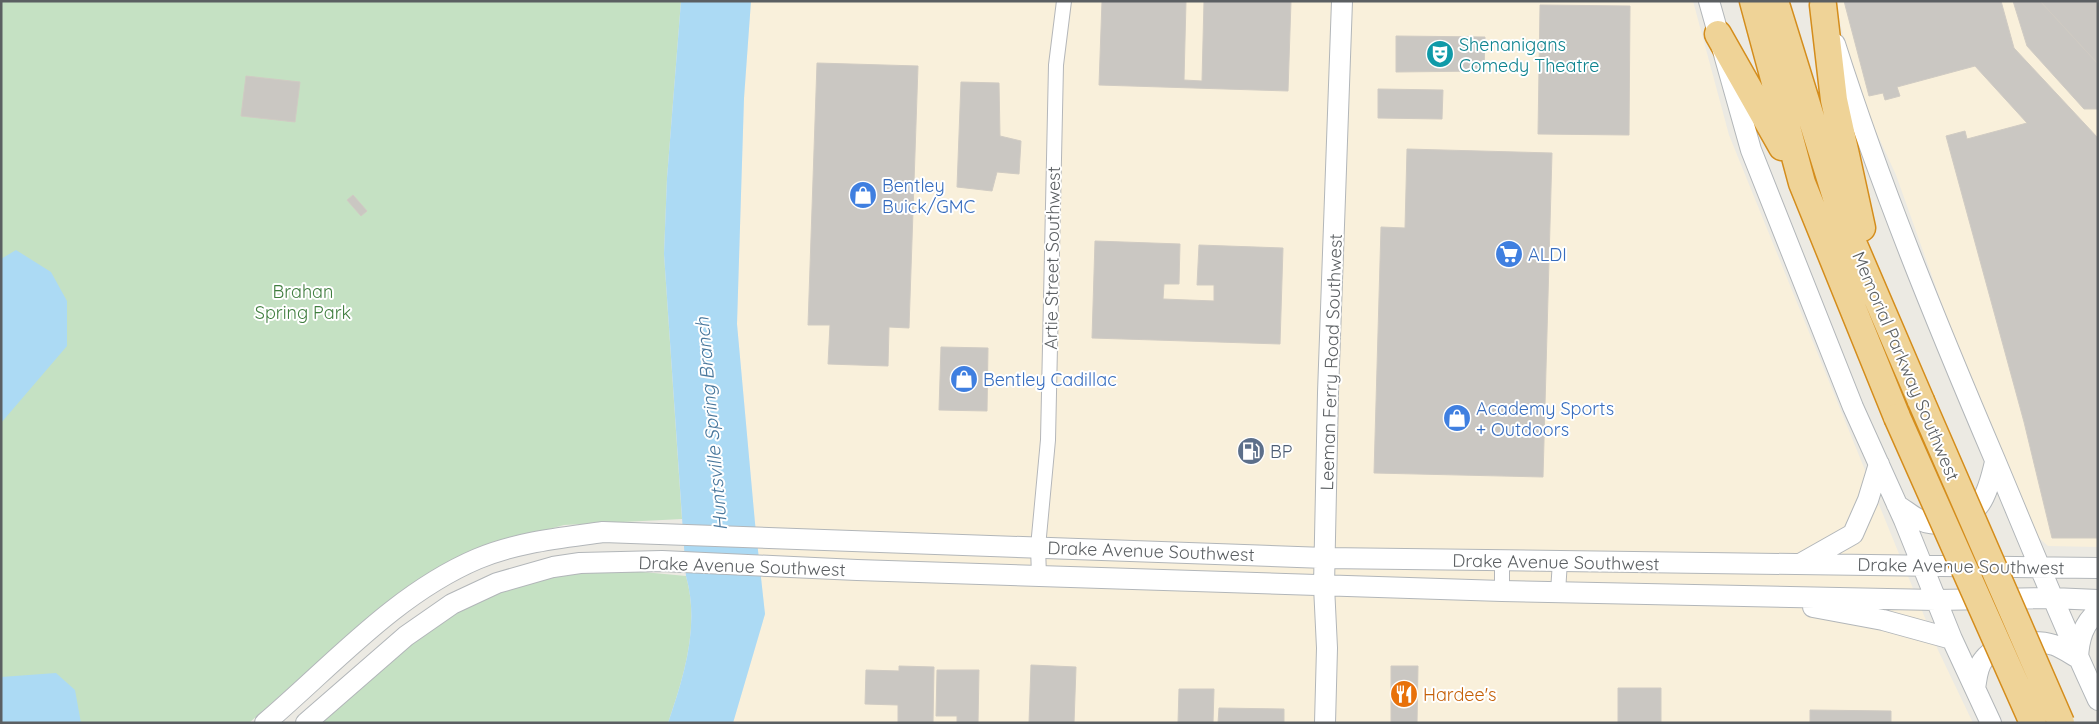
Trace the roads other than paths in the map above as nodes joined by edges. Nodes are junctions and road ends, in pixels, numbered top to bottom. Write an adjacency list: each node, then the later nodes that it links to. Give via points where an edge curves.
1 (1064, 1): 13 (street, Artie Street Southwest, via 1056,65 1048,440)
2 (1342, 1): 14 (street, Leeman Ferry Road Southwest)
3 (1709, 1): 7 (street)
4 (1753, 1): 8 (highway, Memorial Parkway Southwest)
5 (1775, 1): 9 (highway, Memorial Parkway Southwest, via 1842,218)
6 (1823, 3): 9 (highway, via 1834,100 1867,247); 10 (street, via 1883,182)
7 (1718, 34): 8 (highway); 11 (street, via 1751,150)
8 (1802, 183): 38 (highway, Memorial Parkway Southwest, bridge, via 1898,417)
9 (1921, 401): 39 (highway, Memorial Parkway Southwest, bridge)
10 (1995, 462): 12 (street, via 1986,493 1977,509 1966,518 1953,523 1931,524); 19 (street)
11 (1879, 464): 12 (street); 17 (street, via 1853,534)
12 (1897, 505): 18 (street)
13 (1038, 547): 14 (street, Drake Avenue Southwest); 21 (street, Artie Street Southwest); 34 (street, Drake Avenue Southwest, via 603,532 529,543 478,559 405,600)
14 (1325, 558): 15 (street, Drake Avenue Southwest); 22 (street, Leeman Ferry Road Southwest)
15 (1502, 561): 16 (street, Drake Avenue Southwest); 23 (street)
16 (1560, 561): 17 (street, Drake Avenue Southwest); 24 (street)
17 (1800, 565): 18 (street, Drake Avenue Southwest)
18 (1923, 566): 19 (street, Drake Avenue Southwest); 27 (street)
19 (2039, 566): 20 (street, Drake Avenue Southwest); 26 (street)
20 (2098, 568)
21 (1039, 576): 22 (street, Drake Avenue Southwest); 35 (street, Drake Avenue Southwest, via 681,562 611,561 553,567 498,583 452,604 406,636)
22 (1324, 586): 23 (street, Drake Avenue Southwest); 36 (street, Leeman Ferry Road Southwest, via 1327,648)
23 (1502, 591): 24 (street, Drake Avenue Southwest)
24 (1558, 592): 25 (street, Drake Avenue Southwest)
25 (1744, 595): 27 (street, Drake Avenue Southwest); 30 (street, via 1883,620)
26 (2052, 598): 27 (street, Drake Avenue Southwest); 28 (street, Drake Avenue Southwest); 31 (street)
27 (1936, 600): 30 (street)
28 (2098, 600)
29 (2098, 611): 31 (street, via 2083,629)
30 (1952, 639): 32 (street)
31 (2078, 658): 32 (street, via 2053,645 2007,645 1984,658); 33 (street)
32 (1975, 688): 37 (street)
33 (2098, 700)
34 (265, 723)
35 (306, 723)
36 (1325, 723)
37 (1990, 723)
38 (2032, 723)
39 (2061, 723)

